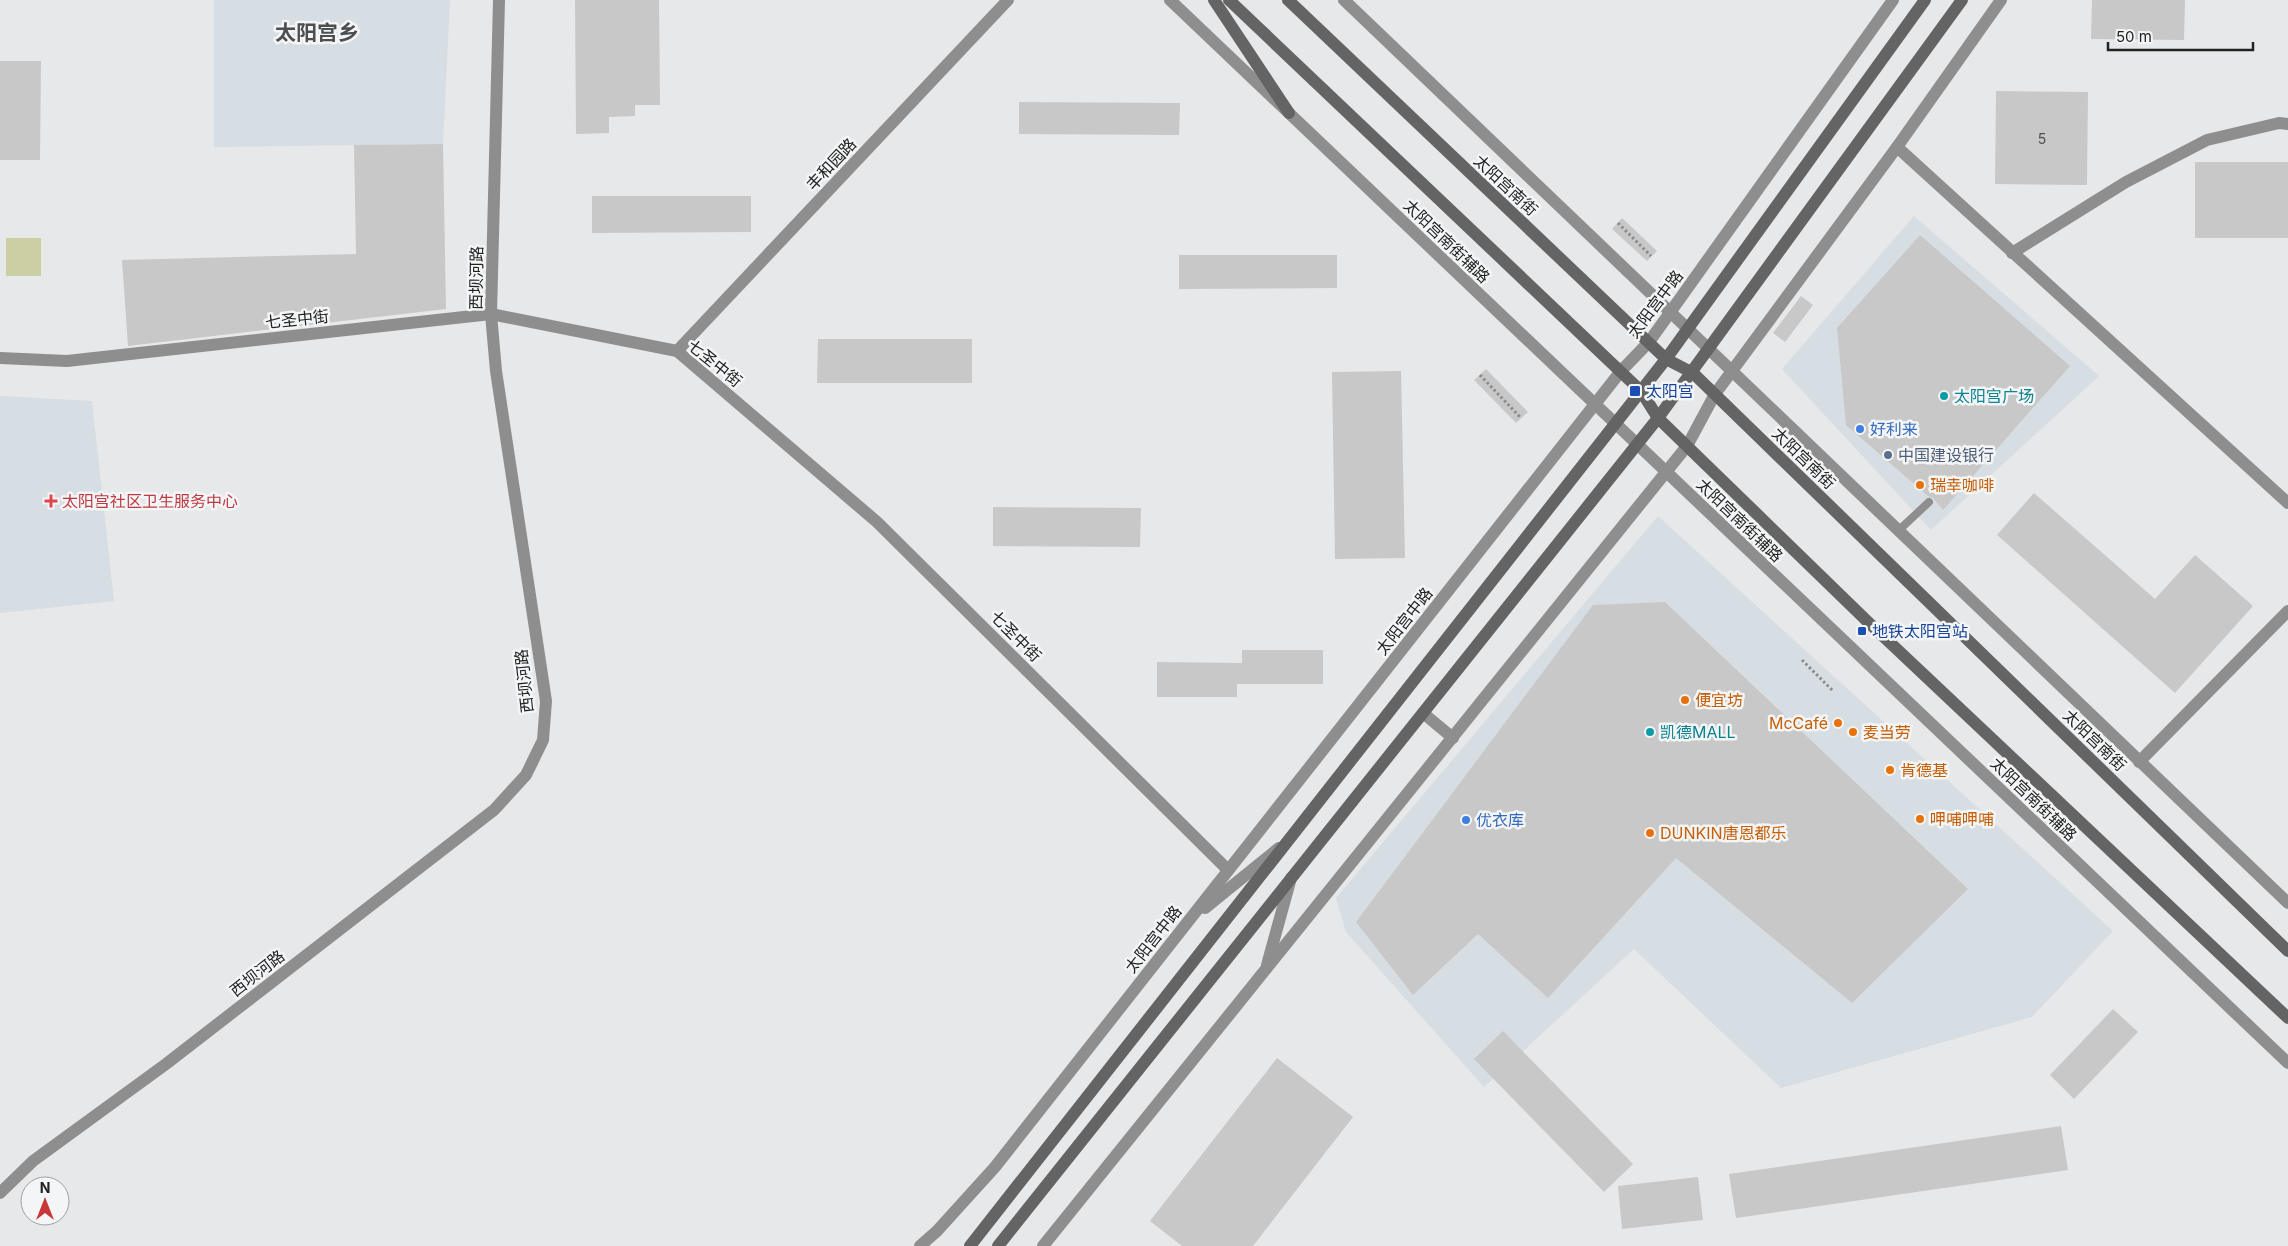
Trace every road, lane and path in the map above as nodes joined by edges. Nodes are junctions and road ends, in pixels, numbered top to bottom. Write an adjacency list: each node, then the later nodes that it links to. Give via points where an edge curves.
1 (498, 0): 21 (street, 西坝河路)
2 (1008, 0): 25 (street, 丰和园路)
3 (1170, 0): 14 (street, 太阳宫南街辅路)
4 (1214, 0): 14 (main road)
5 (1229, 0): 28 (main road)
6 (1288, 0): 23 (main road, 太阳宫南街)
7 (1344, 0): 20 (street, 太阳宫南街)
8 (1893, 0): 20 (street, 太阳宫中路)
9 (1925, 0): 22 (main road)
10 (1962, 0): 24 (main road)
11 (1992, 0): 13 (street)
12 (2001, 0): 13 (street)
13 (1984, 24): 16 (street)
14 (1289, 113): 34 (street, 太阳宫南街辅路)
15 (2288, 124): 18 (street, via 2279,123 2207,140 2126,182)
16 (1897, 148): 18 (street); 29 (street)
17 (1618, 223): 19 (path)
18 (2012, 253): 42 (street)
19 (1651, 256)
20 (1669, 312): 22 (street, 太阳宫南街); 23 (street, 太阳宫中路)
21 (491, 314): 25 (street, 七圣中街); 26 (street, 七圣中街, via 67,361); 59 (street, 西坝河路, via 496,371 546,701 544,740 526,775 494,810 166,1064 33,1161)
22 (1688, 330): 24 (street, 太阳宫南街); 27 (main road)
23 (1648, 342): 27 (main road, 太阳宫南街); 28 (street, 太阳宫中路)
24 (1709, 350): 29 (street, 太阳宫南街); 30 (main road)
25 (678, 351): 51 (street, 七圣中街, via 877,522)
26 (0, 358)
27 (1666, 359): 30 (main road, 太阳宫南街); 32 (main road)
28 (1621, 371): 32 (main road); 34 (street, 太阳宫中路)
29 (1732, 372): 33 (street); 43 (street, 太阳宫南街)
30 (1693, 373): 33 (main road, 太阳宫南街); 36 (main road)
31 (1480, 375): 35 (path)
32 (1641, 391): 36 (main road); 37 (main road)
33 (1715, 394): 39 (street); 55 (main road, 太阳宫南街)
34 (1595, 404): 37 (street, 太阳宫南街辅路); 51 (street, 太阳宫中路)
35 (1520, 417)
36 (1658, 418): 38 (main road); 39 (main road)
37 (1616, 424): 38 (street, 太阳宫南街辅路); 50 (main road)
38 (1638, 444): 40 (street, 太阳宫南街辅路); 47 (main road)
39 (1687, 446): 40 (street); 57 (main road, via 1867,622)
40 (1666, 472): 48 (street); 58 (street, 太阳宫南街辅路)
41 (1929, 502): 43 (lane)
42 (2288, 503)
43 (1898, 531): 49 (street, 太阳宫南街)
44 (2288, 611): 49 (street)
45 (1802, 660): 46 (path)
46 (1833, 692)
47 (1423, 713): 48 (street); 52 (main road)
48 (1452, 738): 56 (street)
49 (2139, 762): 53 (street, 太阳宫南街)
50 (1288, 840): 54 (street); 61 (main road)
51 (1228, 870): 54 (street, 太阳宫中路)
52 (1291, 878): 56 (street); 62 (main road)
53 (2288, 903)
54 (1187, 923): 60 (street, 太阳宫中路, via 994,1167)
55 (2288, 951)
56 (1266, 970): 63 (street)
57 (2288, 1018)
58 (2288, 1063)
59 (0, 1193)
60 (920, 1246)
61 (970, 1246)
62 (998, 1246)
63 (1044, 1246)

